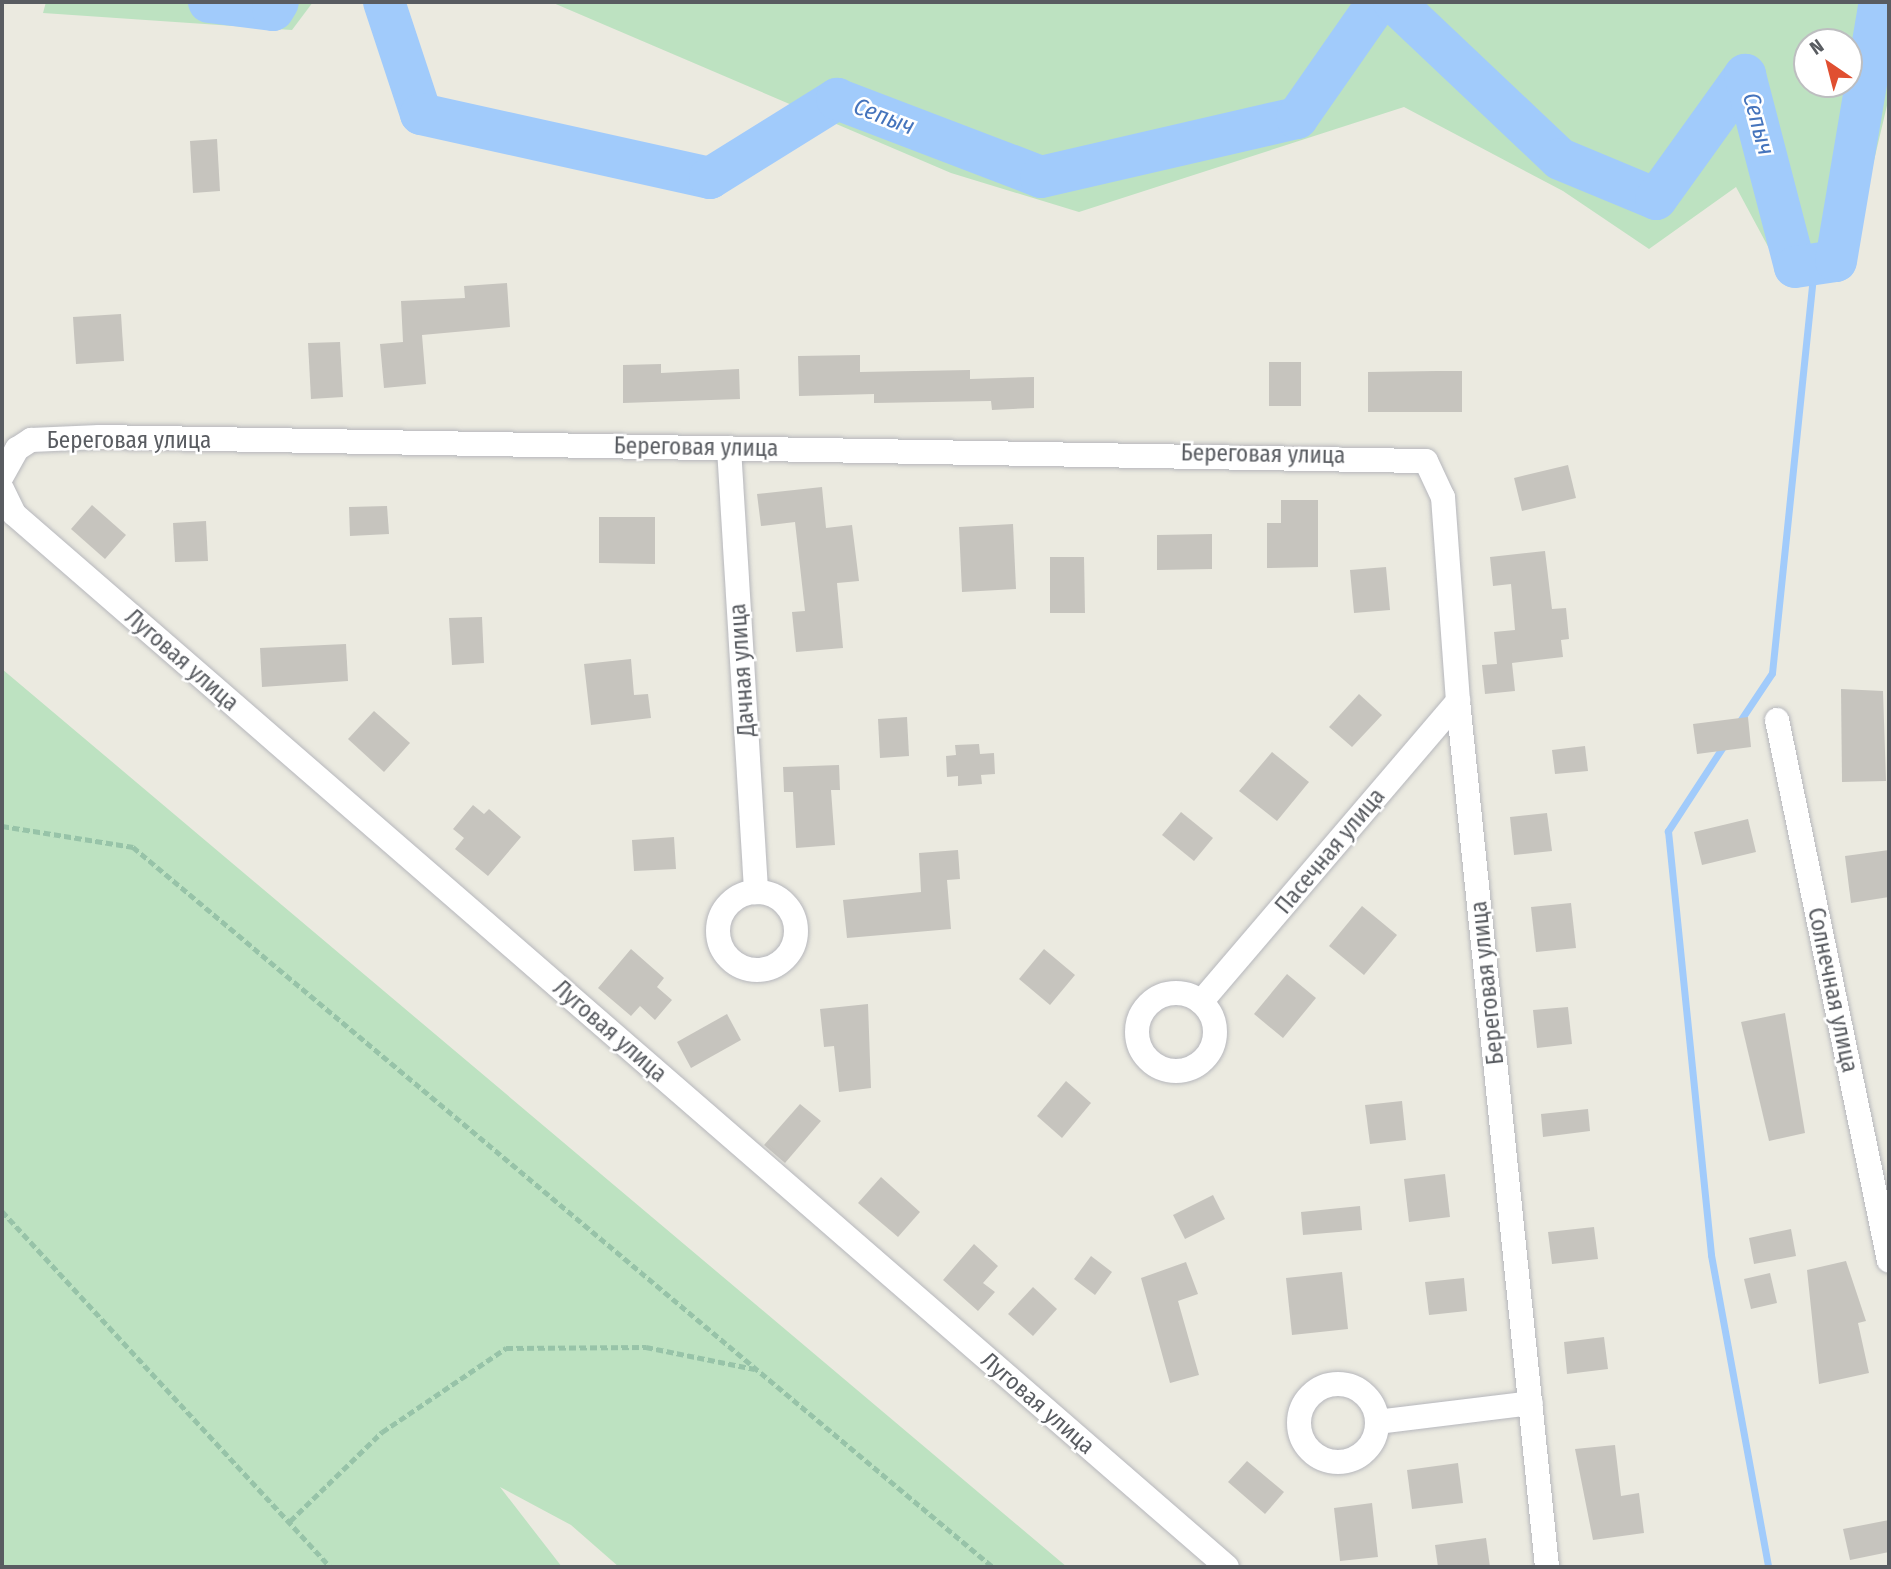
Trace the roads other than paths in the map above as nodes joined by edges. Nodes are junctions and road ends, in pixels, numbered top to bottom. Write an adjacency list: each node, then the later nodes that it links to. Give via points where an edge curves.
1 (729, 448): 2 (street, Береговая улица, via 73,438 31,440 17,449); 4 (street, Береговая улица, via 1426,461 1443,497); 6 (street, Дачная улица)
2 (2, 477)
3 (2, 489): 11 (street, Луговая улица, via 14,514)
4 (1458, 701): 7 (street, Пасечная улица); 9 (street, Береговая улица)
5 (1777, 720): 8 (street, Солнечная улица)
6 (756, 892)
7 (1201, 1002)
8 (1889, 1261)
9 (1531, 1404): 10 (street); 12 (street, Береговая улица)
10 (1377, 1422)
11 (1227, 1567)
12 (1547, 1567)

